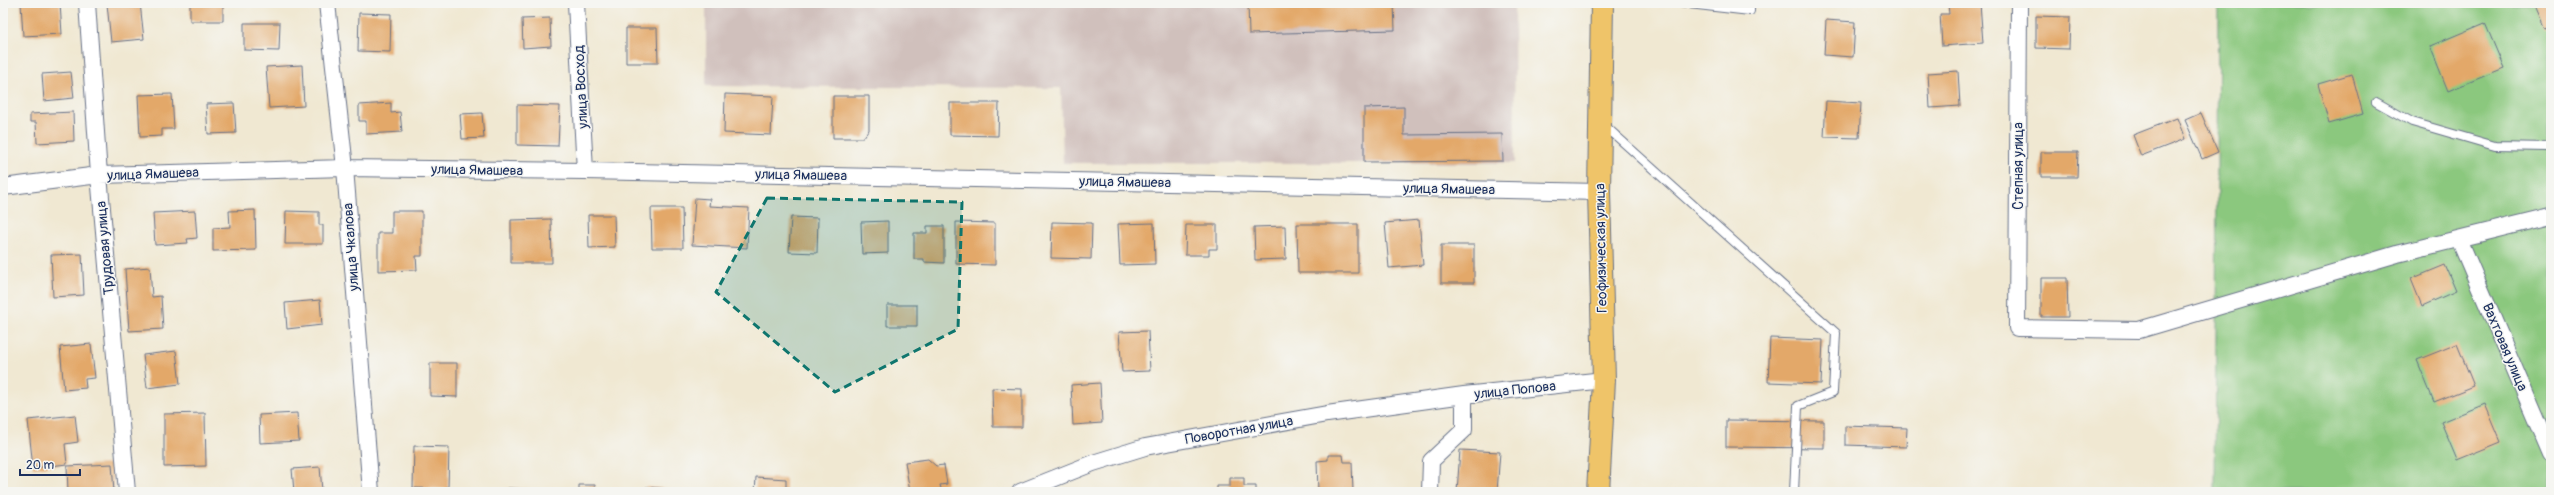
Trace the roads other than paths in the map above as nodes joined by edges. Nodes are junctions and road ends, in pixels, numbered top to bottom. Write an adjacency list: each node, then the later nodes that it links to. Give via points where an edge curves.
1 (87, 3): 13 (street, Трудовая улица)
2 (327, 3): 11 (street, улица Чкалова)
3 (576, 3): 12 (street, улица Восход)
4 (1602, 3): 9 (main road, Геофизическая улица)
5 (1680, 3): 6 (lane, via 1750,11)
6 (1750, 3)
7 (2018, 3): 17 (street, Степная улица, via 2017,328 2139,330 2397,254)
8 (2376, 102): 10 (lane, via 2412,122 2495,146)
9 (1600, 122): 15 (main road, Геофизическая улица); 26 (lane, via 1836,333 1834,392 1798,406)
10 (2551, 147)
11 (345, 168): 12 (street, улица Ямашева); 13 (street, улица Ямашева); 22 (street, улица Чкалова)
12 (585, 171): 15 (street, улица Ямашева)
13 (99, 176): 14 (street, улица Ямашева); 21 (street, Трудовая улица)
14 (3, 187)
15 (1599, 192): 18 (main road, Геофизическая улица)
16 (2551, 216): 17 (street)
17 (2459, 239): 20 (street, Вахтовая улица)
18 (1604, 380): 19 (street, улица Попова); 25 (main road, Геофизическая улица)
19 (1464, 395): 23 (street, Поворотная улица, via 1327,414 1145,447 1093,463); 24 (street, улица Попова, via 1464,430 1431,461)
20 (2551, 454)
21 (127, 492)
22 (370, 492)
23 (1020, 492)
24 (1430, 492)
25 (1598, 492)
26 (1794, 492)

